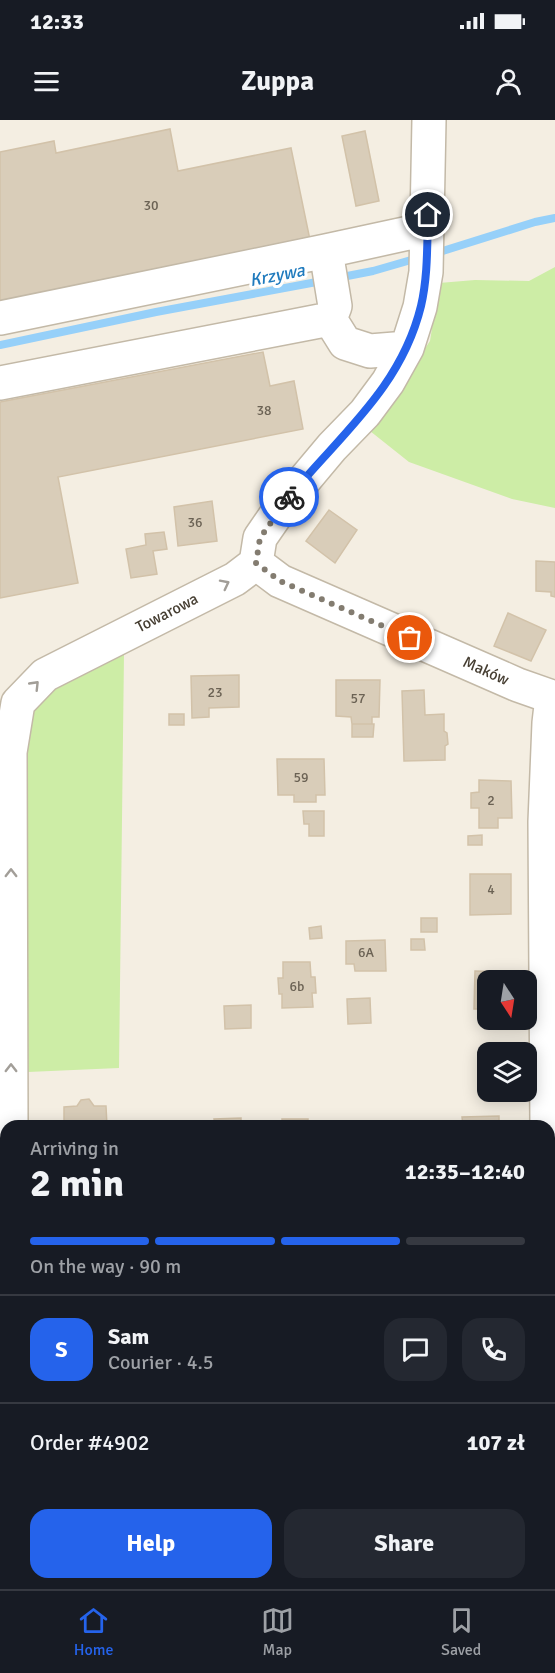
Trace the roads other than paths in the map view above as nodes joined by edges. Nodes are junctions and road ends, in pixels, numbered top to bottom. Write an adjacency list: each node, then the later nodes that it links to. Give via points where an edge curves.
1 (429, 120): 2 (street)
2 (427, 248): 3 (street); 6 (street, via 420,307)
3 (327, 258): 4 (street); 5 (street)
4 (333, 312): 6 (street, via 345,343 370,351); 7 (street)
5 (0, 318)
6 (407, 348): 8 (street, via 365,413 280,508 260,538)
7 (0, 383)
8 (256, 563): 9 (street, Maków, via 280,581); 10 (street, Towarowa, one-way to 8, via 10,752 18,703 45,675 235,579)
9 (554, 697): 11 (street, via 549,723 545,822)
10 (11, 1120)
11 (547, 1120)

